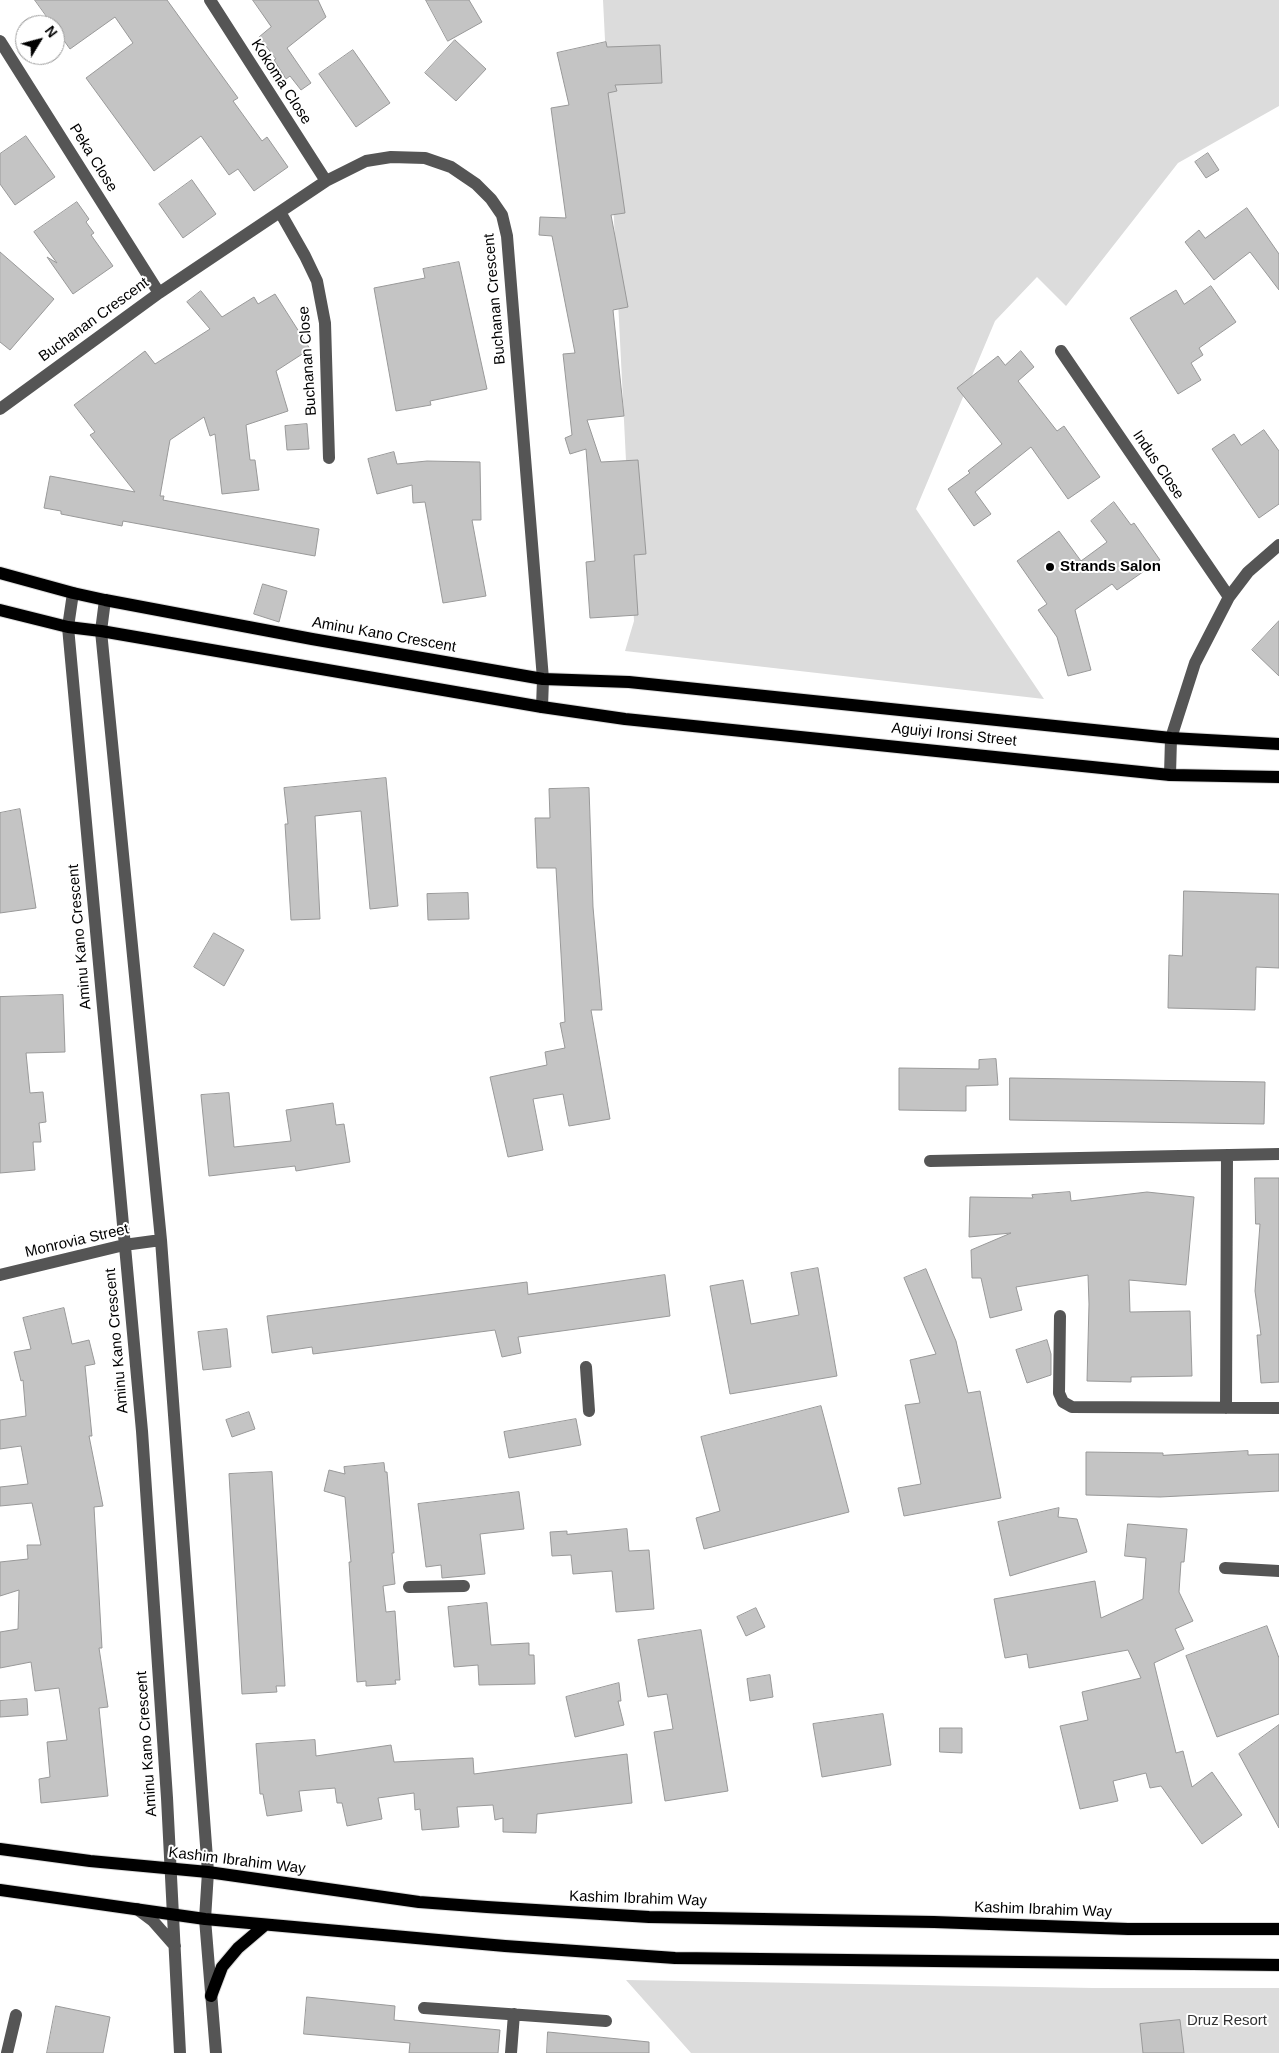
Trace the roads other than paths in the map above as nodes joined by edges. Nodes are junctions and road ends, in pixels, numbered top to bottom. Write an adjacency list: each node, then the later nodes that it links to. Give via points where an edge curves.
1 (210, 0): 3 (street, Kokoma Close)
2 (0, 41): 5 (street, Peka Close)
3 (326, 181): 4 (street, Buchanan Crescent); 17 (street, Buchanan Crescent, via 366,161 391,157 425,158 451,167 476,184 502,215 508,246)
4 (280, 212): 5 (street, Buchanan Crescent); 8 (street, Buchanan Close, via 317,281 325,323)
5 (159, 293): 7 (street, Buchanan Crescent)
6 (1061, 351): 12 (street, Indus Close)
7 (0, 409)
8 (329, 458)
9 (1279, 545): 12 (street, via 1248,572)
10 (0, 573): 11 (main road, Aminu Kano Crescent)
11 (73, 593): 13 (main road, Aminu Kano Crescent); 15 (street, Aminu Kano Crescent)
12 (1229, 597): 20 (street, via 1195,663)
13 (105, 600): 16 (street); 17 (main road, Aminu Kano Crescent)
14 (0, 610): 15 (main road)
15 (68, 627): 16 (main road); 28 (street, Aminu Kano Crescent)
16 (101, 631): 19 (main road); 27 (street)
17 (543, 679): 18 (main road, Aminu Kano Crescent); 19 (street, Buchanan Crescent)
18 (630, 682): 20 (main road, Aguiyi Ironsi Street)
19 (542, 707): 22 (main road, Aguiyi Ironsi Street, via 625,719)
20 (1171, 738): 21 (main road, Aguiyi Ironsi Street); 22 (street)
21 (1279, 744)
22 (1170, 775): 23 (main road, Aguiyi Ironsi Street)
23 (1279, 777)
24 (1279, 1154): 25 (street)
25 (1226, 1155): 26 (street); 32 (street)
26 (930, 1161)
27 (161, 1240): 28 (street, Monrovia Street); 41 (street)
28 (124, 1245): 29 (street, Monrovia Street); 40 (street, Aminu Kano Crescent, via 142,1441)
29 (0, 1275)
30 (1060, 1316): 32 (street, via 1059,1393 1068,1405)
31 (586, 1367): 34 (street)
32 (1226, 1408): 33 (street)
33 (1279, 1408)
34 (589, 1411)
35 (1225, 1568): 36 (street)
36 (1279, 1571)
37 (464, 1586): 38 (street)
38 (409, 1587)
39 (0, 1849): 40 (main road, Kashim Ibrahim Way)
40 (171, 1869): 41 (main road, Kashim Ibrahim Way); 44 (street, Aminu Kano Crescent)
41 (208, 1872): 45 (street); 47 (main road, Kashim Ibrahim Way, via 419,1902 649,1917 1128,1929)
42 (0, 1890): 43 (main road)
43 (137, 1908): 44 (main road); 48 (street, via 153,1920)
44 (173, 1913): 45 (main road); 48 (street, Aminu Kano Crescent)
45 (205, 1919): 46 (main road); 50 (street)
46 (265, 1925): 49 (main road, via 676,1958); 50 (main road, via 222,1967)
47 (1279, 1929)
48 (175, 1946): 56 (street, Aminu Kano Crescent)
49 (1279, 1965)
50 (211, 1996): 57 (street)
51 (424, 2008): 52 (street)
52 (514, 2014): 54 (street); 58 (street)
53 (16, 2015): 55 (street)
54 (606, 2021)
55 (7, 2053)
56 (180, 2053)
57 (216, 2053)
58 (512, 2053)

